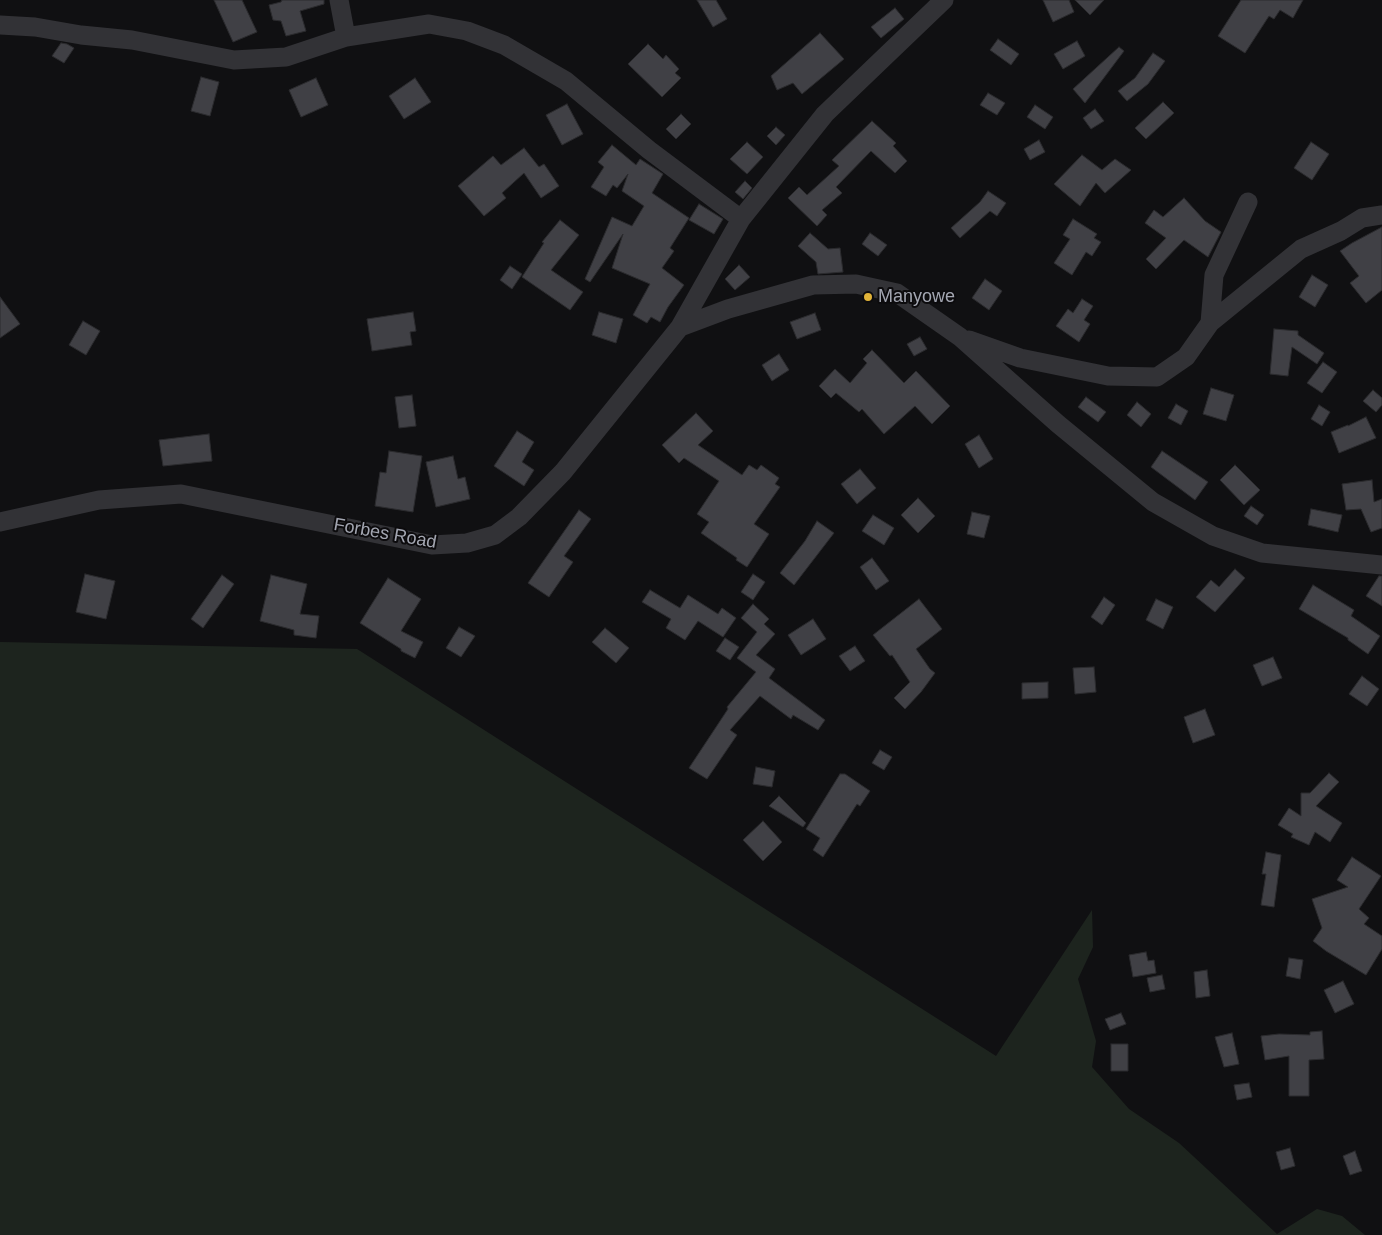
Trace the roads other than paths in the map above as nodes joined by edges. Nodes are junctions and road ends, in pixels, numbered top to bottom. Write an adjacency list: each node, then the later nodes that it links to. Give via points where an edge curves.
1 (339, 0): 4 (street)
2 (944, 0): 7 (street, Forbes Road, via 825,114)
3 (0, 25): 4 (street, via 35,26 132,40 234,60 286,57)
4 (346, 36): 7 (street, via 429,24 467,31 504,46 566,81 649,150)
5 (1248, 202): 8 (street, via 1214,275)
6 (1382, 215): 8 (street, via 1362,218 1301,249)
7 (741, 219): 9 (street, Forbes Road)
8 (1210, 323): 10 (street, via 1186,357 1157,377 1108,376 1020,358)
9 (680, 327): 10 (street, via 728,309 813,285 856,284 897,293); 11 (street, Forbes Road, via 563,472 520,518 495,535 467,543 432,545 180,494 100,500)
10 (960, 337): 12 (street, via 1153,502 1212,536 1262,553)
11 (0, 522)
12 (1382, 564)

